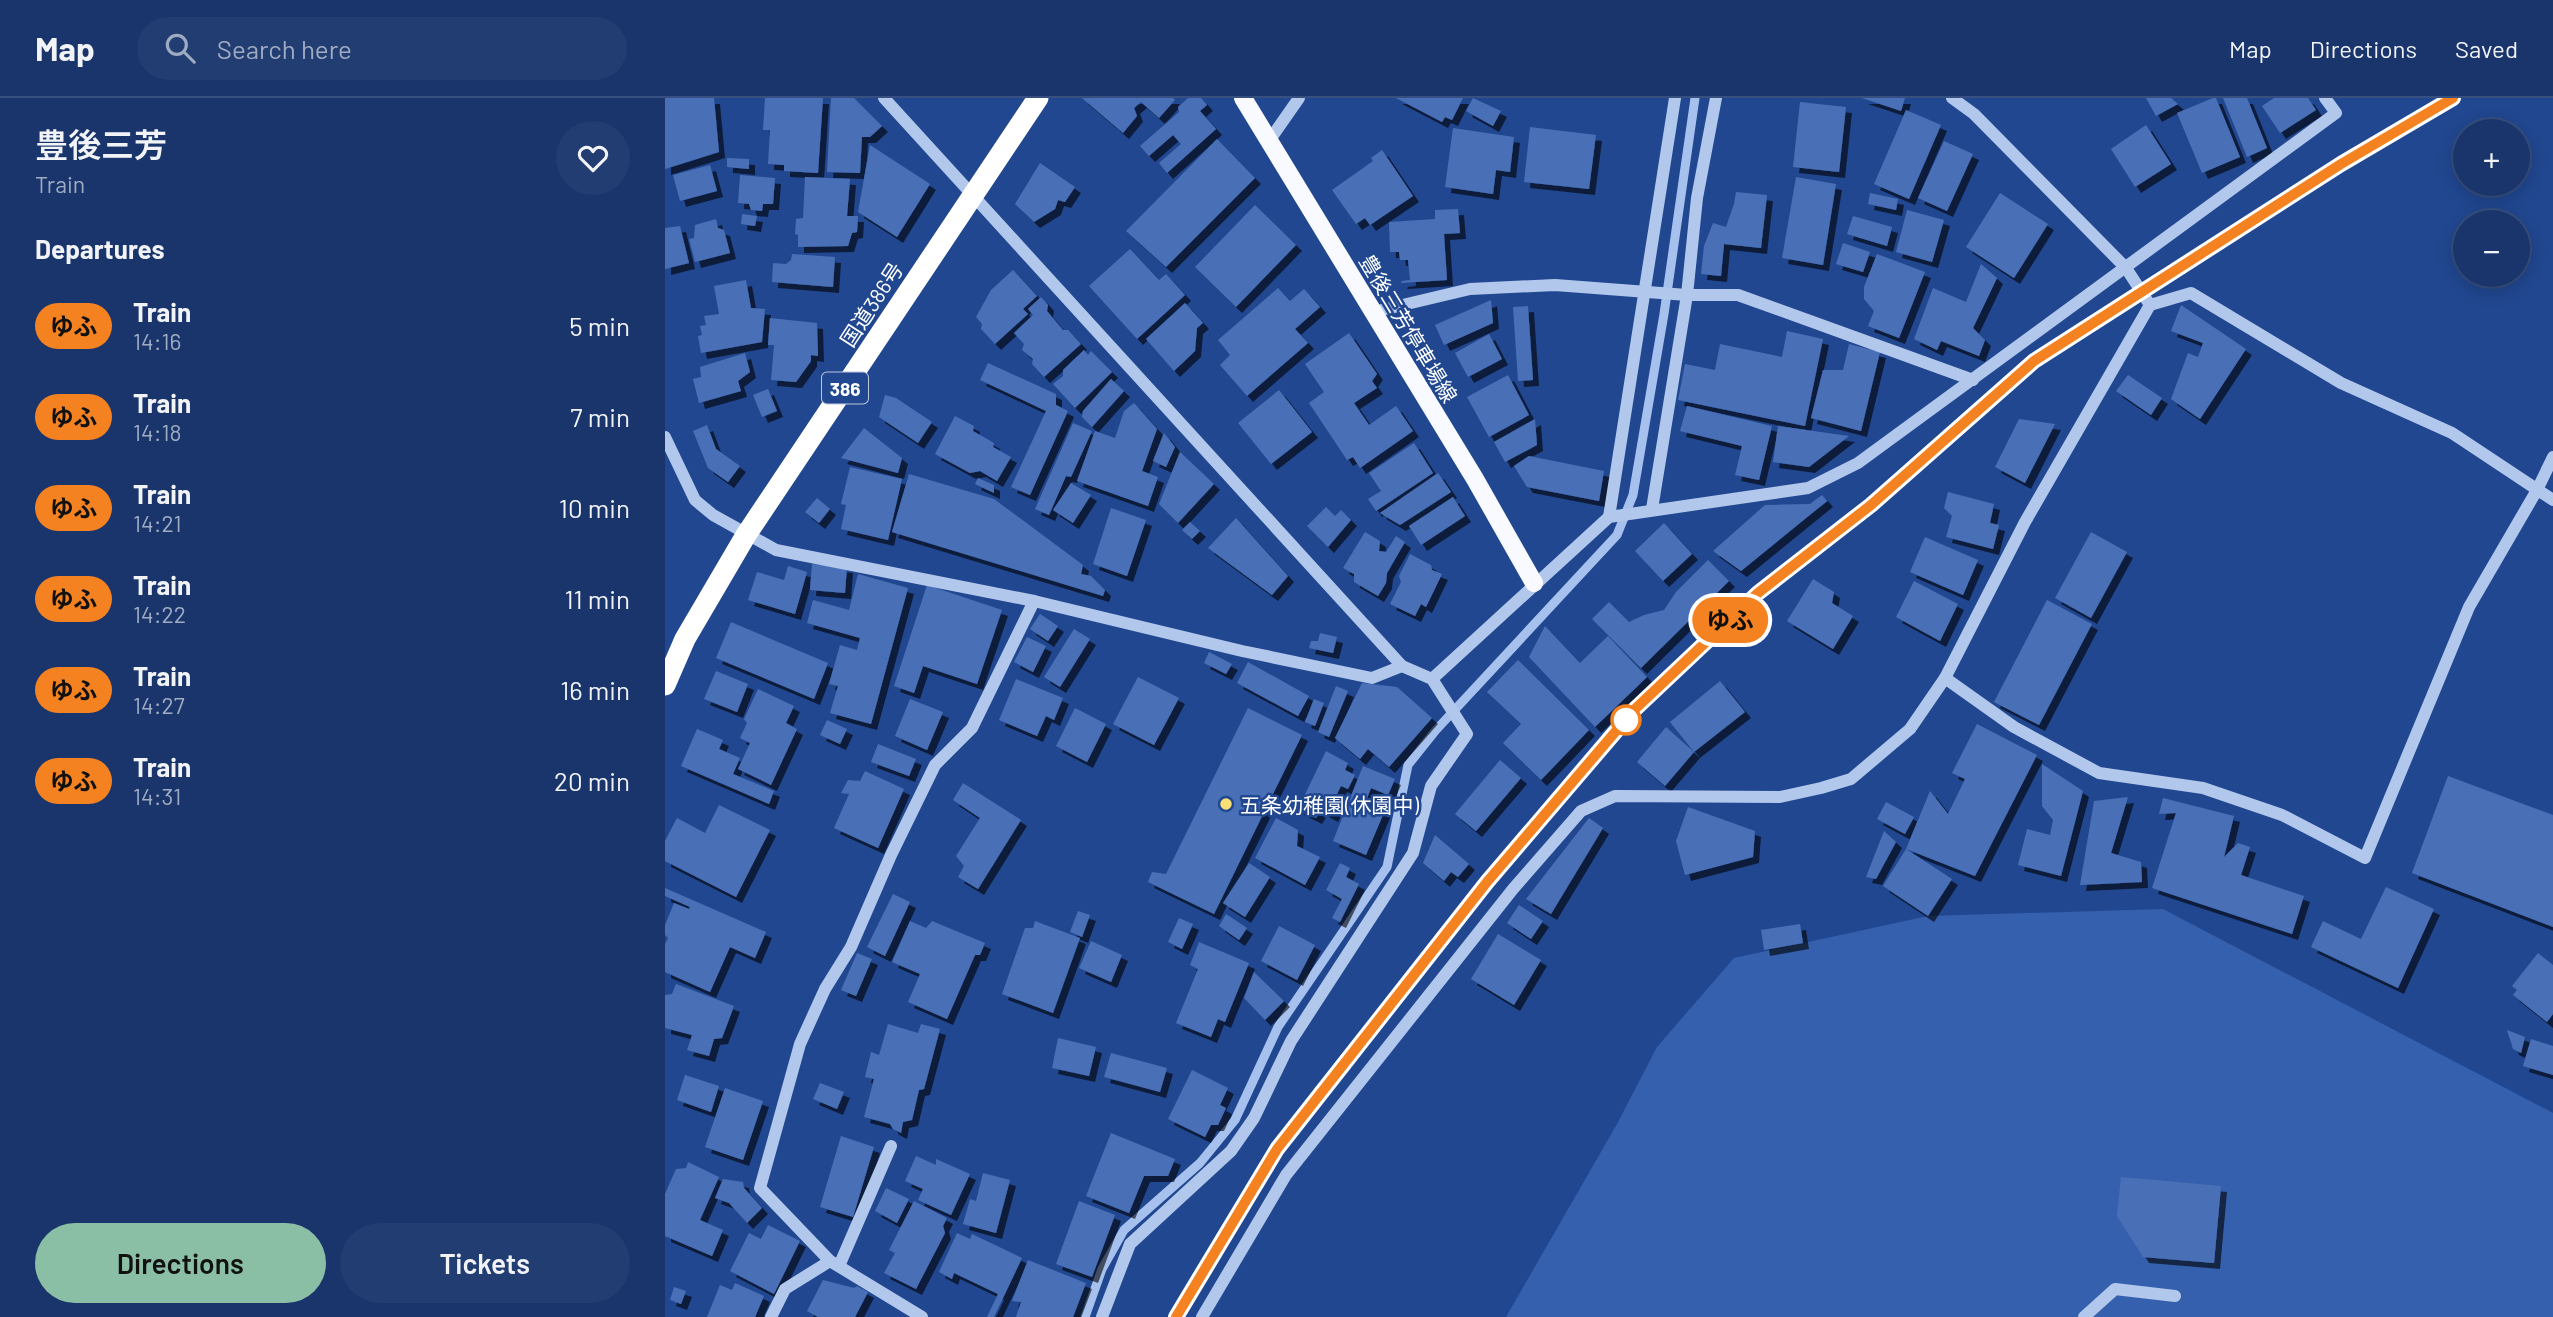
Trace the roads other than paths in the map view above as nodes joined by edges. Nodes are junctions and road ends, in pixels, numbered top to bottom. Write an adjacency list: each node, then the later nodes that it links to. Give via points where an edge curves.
1 (884, 98): 10 (street)
2 (1038, 98): 10 (highway, 国道386号 / 386)
3 (1243, 98): 9 (main road, 豊後三芳停車場線)
4 (1299, 98): 9 (street)
5 (1675, 98): 12 (street)
6 (1716, 98): 13 (street, via 1697,198)
7 (1952, 98): 11 (street, via 1974,114)
8 (2325, 98): 11 (street, via 2336,113)
9 (1269, 141): 15 (main road, 豊後三芳停車場線)
10 (972, 195): 23 (highway, 国道386号 / 386); 26 (street)
11 (2126, 268): 14 (street); 16 (street)
12 (1645, 293): 13 (street); 15 (street, via 1555,285 1470,289); 22 (street)
13 (1687, 295): 16 (street, via 1738,295); 21 (street)
14 (2150, 305): 19 (street, via 2191,293 2341,383 2452,433); 27 (street, via 2025,522)
15 (1373, 312): 24 (main road, 豊後三芳停車場線)
16 (1973, 380): 21 (street, via 1858,463 1808,488)
17 (665, 437): 23 (street, via 695,500)
18 (2553, 457): 19 (street)
19 (2537, 490): 20 (street); 27 (street, via 2469,607 2365,858 2281,815 2203,788 2099,773 2014,727)
20 (2553, 500)
21 (1652, 509): 22 (street)
22 (1609, 517): 24 (street)
23 (746, 535): 25 (street, via 776,550); 29 (highway, 国道386号 / 386, via 685,639)
24 (1534, 583): 28 (street)
25 (1034, 601): 26 (street, via 1372,678); 31 (street, via 972,728 935,765 851,947 800,1044 760,1188)
26 (1402, 666): 28 (street)
27 (1945, 678): 36 (street, via 1910,729 1851,779 1780,797 1615,796 1581,811 1513,889 1286,1175)
28 (1432, 679): 35 (street, via 1467,734 1431,786 1413,853 1291,1041 1254,1118 1231,1151 1130,1244)
29 (665, 685)
30 (891, 1146): 31 (street)
31 (834, 1263): 33 (street, via 785,1289); 34 (street)
32 (2175, 1296): 37 (street, via 2115,1289)
33 (771, 1317)
34 (922, 1317)
35 (1103, 1317)
36 (1202, 1317)
37 (2084, 1317)

